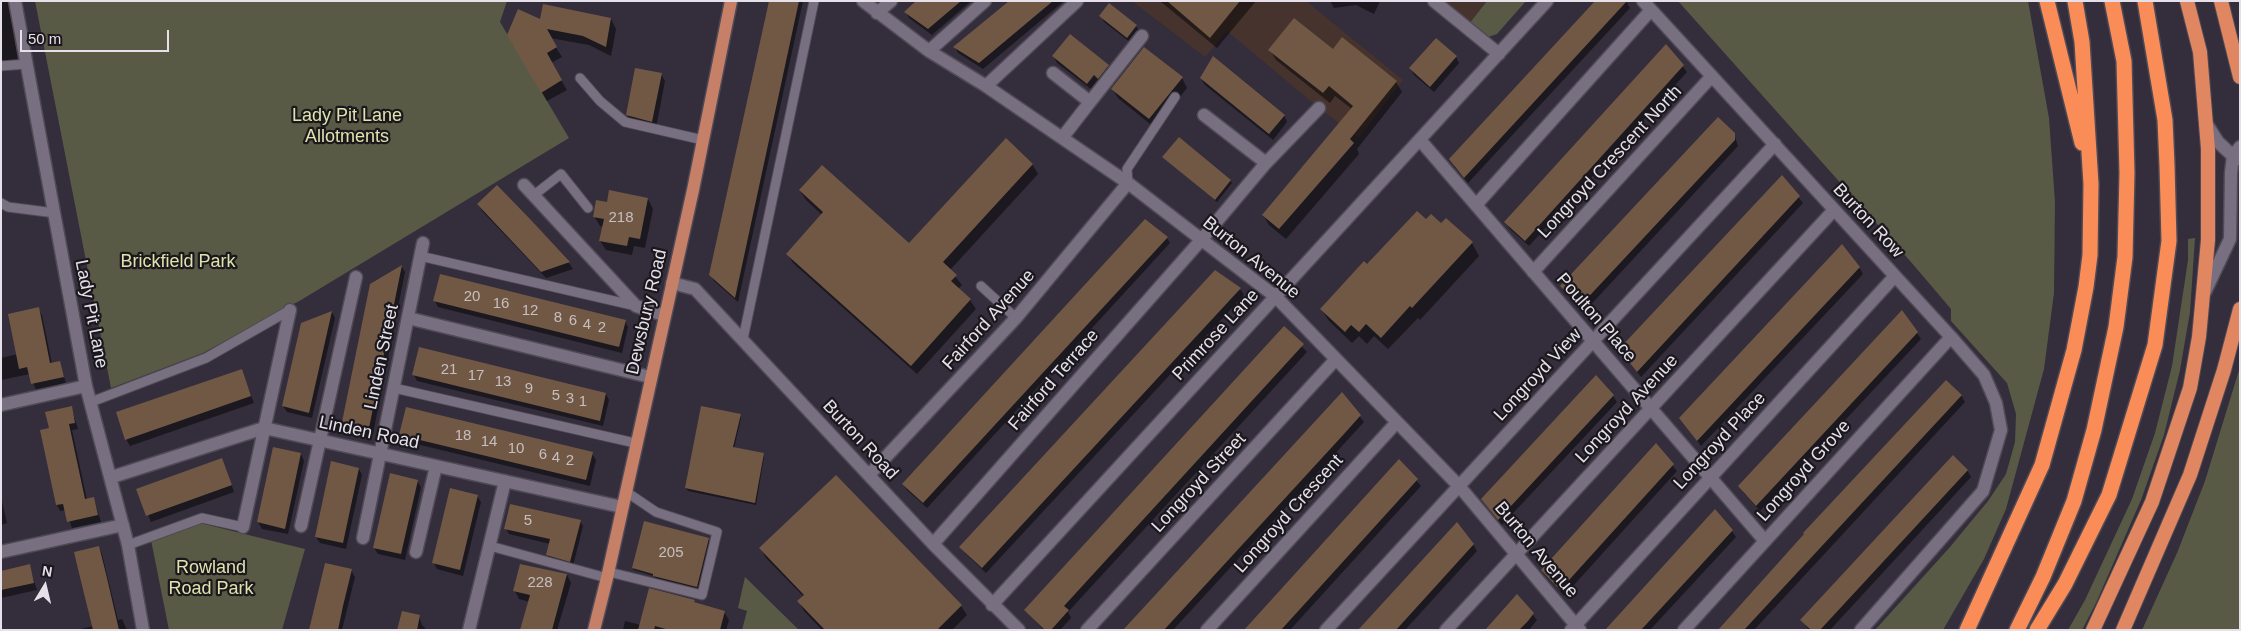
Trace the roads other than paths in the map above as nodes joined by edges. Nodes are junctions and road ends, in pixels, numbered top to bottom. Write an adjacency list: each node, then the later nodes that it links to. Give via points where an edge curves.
1 (15, 1): 21 (street, Lady Pit Lane)
2 (731, 1): 34 (main road, Dewsbury Road)
3 (814, 1): 65 (lane)
4 (863, 1): 17 (street, Burton Avenue)
5 (891, 1): 17 (street)
6 (985, 1): 19 (street)
7 (1077, 1): 27 (street)
8 (1434, 1): 20 (street)
9 (1547, 1): 20 (street, Primrose Lane)
10 (2047, 1): 41 (highway)
11 (2075, 1): 41 (highway, via 2082,42)
12 (2112, 1): 112 (highway, via 2124,61 2127,173 2125,257 2116,327 2094,430 2074,501)
13 (2145, 1): 113 (highway, via 2165,120 2169,241 2155,345 2109,496 2065,584)
14 (2187, 1): 32 (highway, via 2200,52)
15 (2222, 1): 25 (highway)
16 (1647, 6): 24 (street, Burton Row); 44 (street)
17 (877, 13): 19 (street, Burton Avenue)
18 (1142, 36): 29 (street)
19 (929, 51): 27 (street, Burton Avenue)
20 (1499, 54): 35 (street, Primrose Lane)
21 (27, 64): 22 (lane); 47 (street, Lady Pit Lane)
22 (1, 66)
23 (1053, 73): 29 (street)
24 (1712, 76): 36 (street, Burton Row); 51 (street, Longroyd Crescent North)
25 (2240, 77)
26 (580, 78): 34 (lane, via 625,122)
27 (986, 86): 33 (street, Burton Avenue)
28 (1175, 97): 39 (lane, via 1127,169)
29 (1090, 102): 33 (street)
30 (1319, 108): 38 (street, Fairford Terrace)
31 (1204, 115): 38 (street)
32 (2206, 123): 37 (street, via 2218,142); 56 (highway, via 2209,205)
33 (1062, 138): 39 (street, Burton Avenue)
34 (703, 140): 54 (main road, Dewsbury Road)
35 (1420, 140): 44 (street, Poulton Place); 57 (street, Primrose Lane)
36 (1775, 144): 46 (street, Burton Row); 66 (street, Longroyd View)
37 (2238, 154): 56 (street, via 2230,185 2230,239)
38 (1266, 163): 48 (street, Fairford Terrace)
39 (1128, 183): 48 (street, Burton Avenue); 63 (street, Fairford Avenue)
40 (524, 184): 42 (street)
41 (2091, 184): 111 (highway, via 2090,255 2074,350 2042,465)
42 (534, 195): 45 (lane, via 561,174); 58 (street)
43 (1, 204): 47 (lane)
44 (1476, 205): 51 (street, Poulton Place)
45 (588, 208)
46 (1833, 210): 52 (street, Burton Row); 73 (street, Longroyd Avenue)
47 (55, 213): 69 (street, Lady Pit Lane)
48 (1202, 239): 57 (street, Burton Avenue); 92 (street, Fairford Terrace)
49 (423, 243): 50 (street, Linden Street)
50 (420, 256): 58 (lane); 62 (street, Linden Street)
51 (1533, 272): 66 (street, Poulton Place)
52 (1895, 276): 64 (street, Burton Row); 82 (street, Longroyd Place)
53 (356, 277): 76 (street)
54 (672, 283): 61 (main road, Dewsbury Road); 65 (street, Burton Road, via 695,289)
55 (981, 286): 63 (lane)
56 (2205, 292): 114 (highway, via 2190,388 2152,502)
57 (1276, 297): 67 (street, Burton Avenue); 99 (street, Primrose Lane)
58 (636, 306): 61 (street)
59 (2240, 309): 115 (highway, via 2190,475)
60 (290, 310): 71 (lane, via 206,358); 75 (street)
61 (664, 315): 68 (main road, Dewsbury Road)
62 (408, 318): 68 (street); 70 (street, Linden Street)
63 (1016, 318): 80 (street, Fairford Avenue)
64 (1951, 337): 91 (street, Longroyd Grove); 110 (street, Burton Row, via 1984,375 1996,403 2001,430 1983,491)
65 (743, 339): 80 (street, Burton Road)
66 (1593, 341): 73 (street, Poulton Place); 84 (street, Longroyd View)
67 (1336, 359): 74 (street, Burton Avenue); 105 (street, Longroyd Street)
68 (650, 377): 77 (main road, Dewsbury Road)
69 (86, 386): 71 (street, Lady Pit Lane); 72 (street)
70 (394, 388): 77 (lane); 78 (street, Linden Street)
71 (91, 402): 81 (street, Lady Pit Lane)
72 (1, 405)
73 (1651, 409): 82 (street, Poulton Place); 97 (street, Longroyd Avenue)
74 (1397, 422): 84 (street, Burton Avenue); 106 (street, Longroyd Crescent)
75 (264, 428): 76 (street, Linden Road); 81 (street, Linden Road); 89 (street)
76 (320, 440): 78 (street, Linden Road); 88 (street)
77 (635, 444): 85 (main road, Dewsbury Road)
78 (380, 453): 79 (street, Linden Road); 90 (street, Linden Street)
79 (436, 466): 83 (street, Linden Road); 96 (street)
80 (869, 476): 92 (street, Burton Road)
81 (112, 477): 87 (street, Lady Pit Lane)
82 (1711, 477): 91 (street, Poulton Place); 100 (street, Longroyd Place)
83 (505, 481): 86 (street, Linden Road); 94 (street)
84 (1459, 486): 97 (street, Burton Avenue); 107 (street, Longroyd View)
85 (625, 491): 86 (main road, Dewsbury Road); 98 (lane, via 656,512 717,532 702,595)
86 (622, 507): 98 (main road, Dewsbury Road)
87 (123, 525): 93 (street, Lady Pit Lane); 95 (street)
88 (300, 526)
89 (243, 527): 93 (lane, via 202,518)
90 (363, 538)
91 (1765, 541): 109 (street, Longroyd Grove)
92 (933, 544): 99 (street, Burton Road)
93 (128, 545): 101 (street, Lady Pit Lane)
94 (490, 546): 98 (lane); 102 (street)
95 (1, 552)
96 (416, 552)
97 (1517, 555): 100 (street, Burton Avenue); 108 (street, Longroyd Avenue)
98 (608, 575): 103 (main road, Dewsbury Road)
99 (992, 605): 104 (street, Burton Road)
100 (1575, 628)
101 (143, 630)
102 (469, 630)
103 (594, 630)
104 (1019, 630)
105 (1087, 630)
106 (1207, 630)
107 (1326, 630)
108 (1446, 630)
109 (1684, 630)
110 (1861, 630)
111 (1968, 630)
112 (2017, 630)
113 (2037, 630)
114 (2094, 630)
115 (2123, 630)

